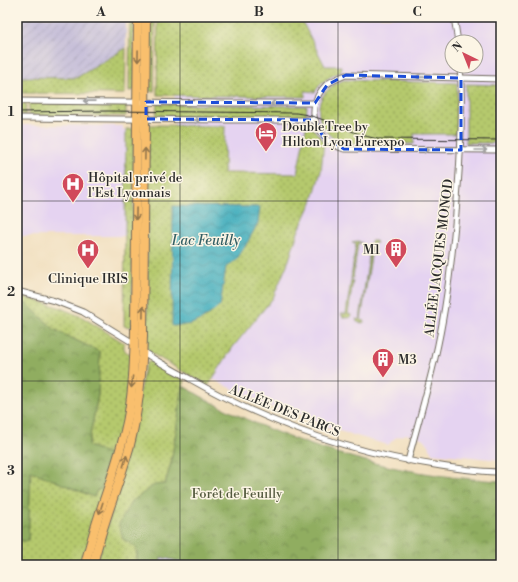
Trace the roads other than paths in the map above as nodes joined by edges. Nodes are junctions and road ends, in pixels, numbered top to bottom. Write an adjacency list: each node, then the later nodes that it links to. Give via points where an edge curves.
1 (138, 17): 9 (main road, one-way to 9)
2 (146, 17): 9 (main road)
3 (454, 17): 4 (street)
4 (457, 34)
5 (461, 74): 6 (street, ALLÉE JACQUES MONOD)
6 (461, 78): 7 (street); 10 (street, one-way to 10, via 346,75 327,85); 14 (street, ALLÉE JACQUES MONOD)
7 (501, 79)
8 (17, 100): 9 (street, one-way to 8)
9 (142, 102): 10 (street, one-way to 9); 12 (main road)
10 (315, 103): 13 (street)
11 (17, 118): 12 (street)
12 (142, 119): 13 (street, one-way to 13); 17 (main road, one-way to 17); 18 (main road, one-way to 12)
13 (314, 120): 14 (street, one-way to 14, via 323,137 331,144 344,149)
14 (461, 150): 15 (street, one-way to 15); 19 (street, ALLÉE JACQUES MONOD, via 455,229 440,337)
15 (501, 150)
16 (17, 291): 17 (street, via 83,312)
17 (135, 343): 18 (street, ALLÉE DES PARCS); 21 (main road, one-way to 21, via 126,429)
18 (142, 351): 19 (street, ALLÉE DES PARCS, via 208,389 263,416 336,444); 22 (main road, one-way to 18, via 130,445 138,407)
19 (408, 461): 20 (street, ALLÉE DES PARCS)
20 (501, 472)
21 (85, 565)
22 (93, 565)

